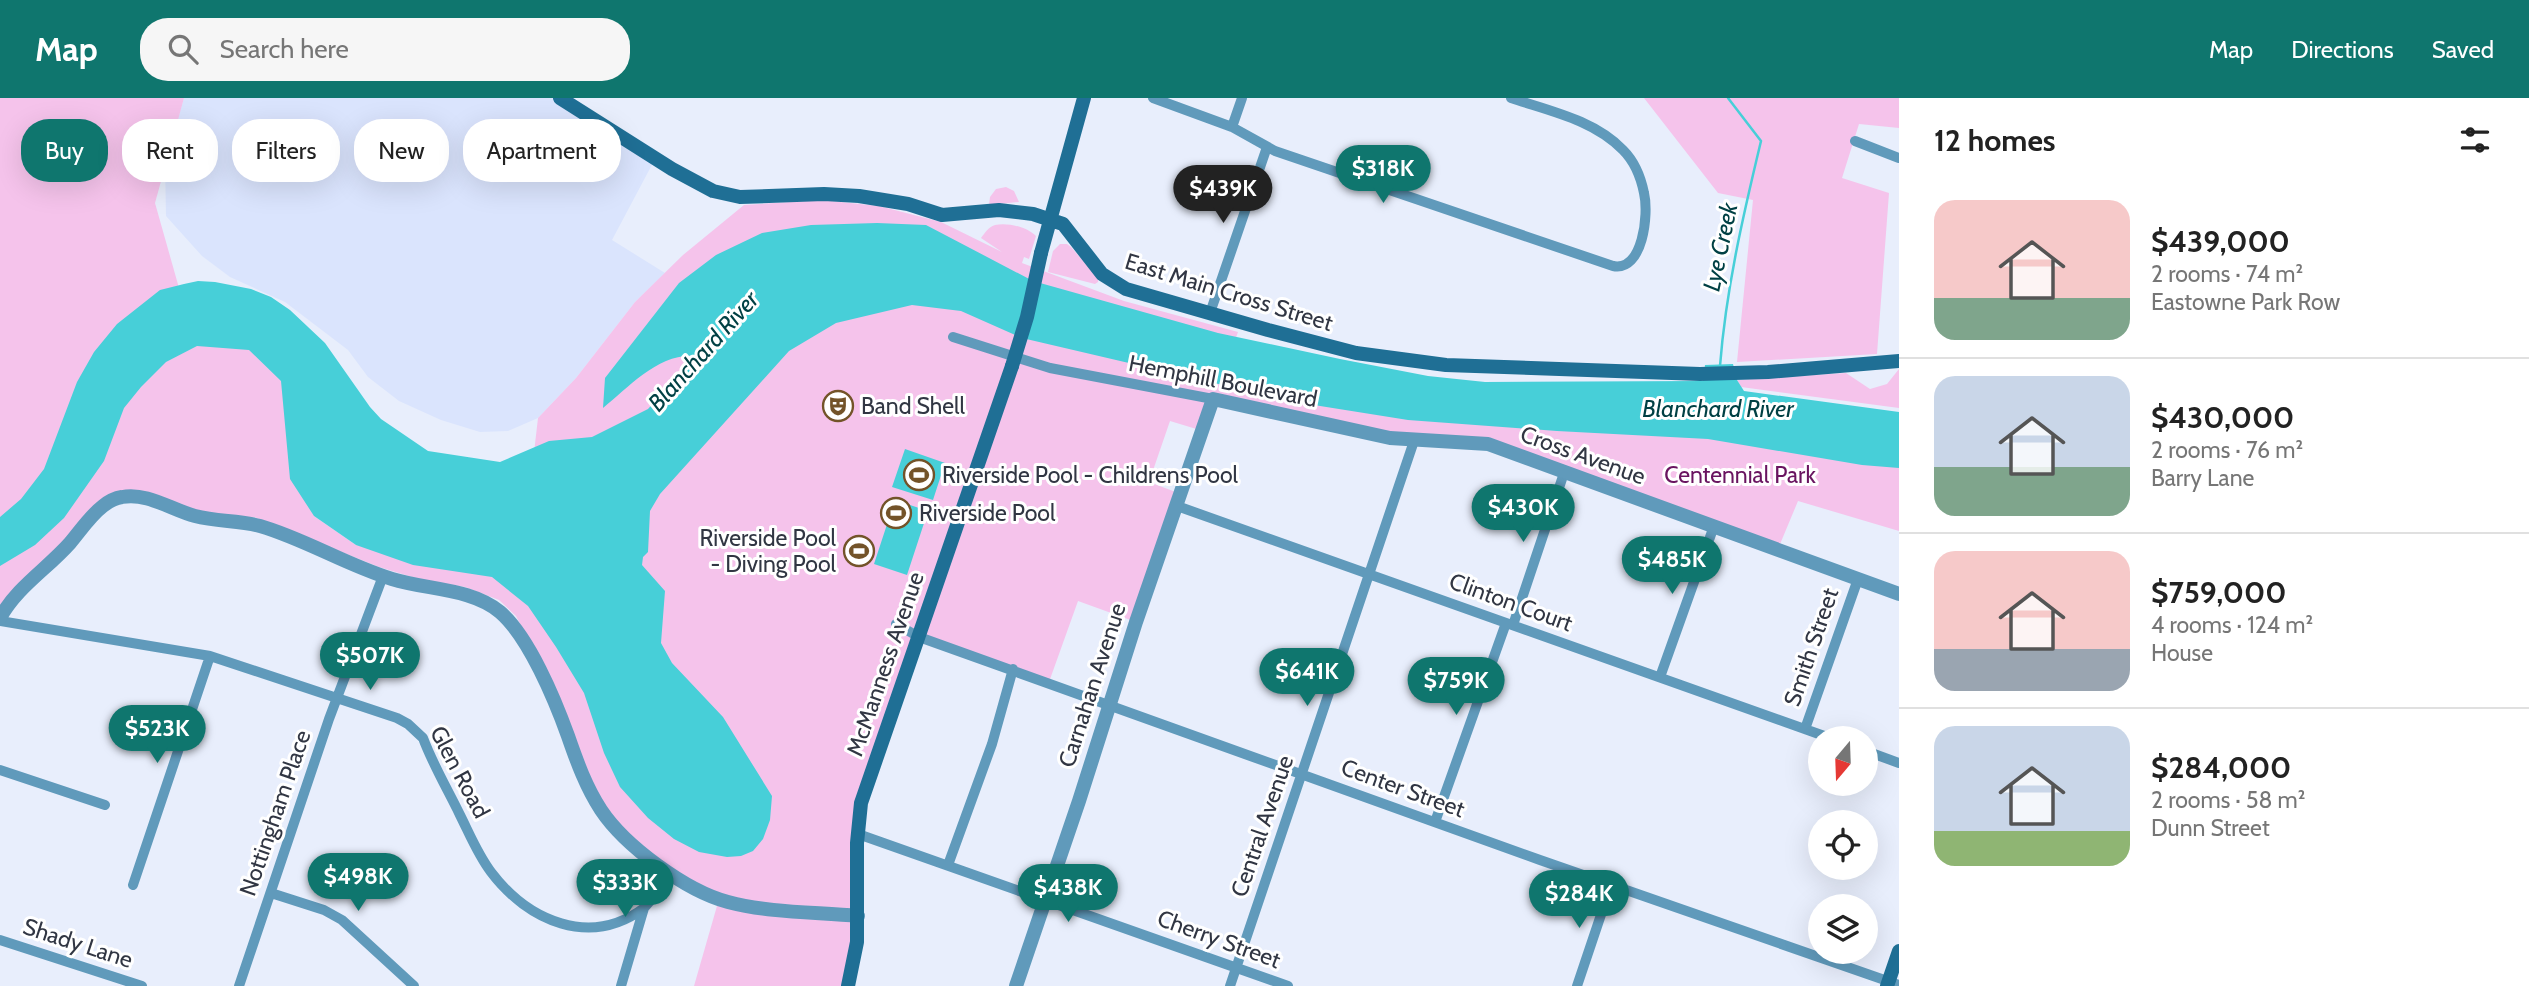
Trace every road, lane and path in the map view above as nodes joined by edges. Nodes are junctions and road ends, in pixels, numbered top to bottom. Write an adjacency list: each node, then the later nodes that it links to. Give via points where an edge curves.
1 (560, 98): 6 (main road, East Main Cross Street)
2 (1084, 98): 11 (main road, McManness Avenue)
3 (1153, 98): 7 (street)
4 (1242, 98): 7 (street)
5 (1511, 98): 9 (street, via 1593,128 1616,143 1633,164 1645,194 1645,221 1636,255 1623,267)
6 (579, 103): 11 (main road, East Main Cross Street, via 690,180 727,195 838,194 908,204 942,215 1012,210)
7 (1232, 127): 9 (street)
8 (1854, 141): 10 (street)
9 (1267, 147): 12 (street)
10 (1899, 158)
11 (1050, 220): 12 (main road, East Main Cross Street, via 1068,229 1108,280); 28 (main road, McManness Avenue, bridge, via 1012,366)
12 (1210, 313): 14 (main road, East Main Cross Street, via 1322,345 1419,363 1737,374)
13 (953, 337): 15 (street, Hemphill Boulevard, via 1050,368)
14 (1899, 361)
15 (1213, 399): 16 (street, Hemphill Boulevard); 19 (street, Carnahan Avenue)
16 (1414, 441): 17 (street, Hemphill Boulevard); 21 (street, Central Avenue)
17 (1488, 444): 18 (street, Cross Avenue)
18 (1564, 473): 20 (street, Cross Avenue); 27 (street)
19 (1177, 506): 21 (street, Clinton Court); 33 (street, Carnahan Avenue)
20 (1714, 526): 23 (street, Cross Avenue); 31 (street)
21 (1368, 572): 27 (street, Clinton Court); 39 (street, Central Avenue)
22 (383, 576): 25 (street, via 261,526 198,517 130,496 103,506 14,596); 32 (street, Nottingham Place); 44 (street, via 468,596 506,619 547,683 584,781 602,811 626,838)
23 (1857, 579): 24 (street, Cross Avenue); 34 (street, Smith Street)
24 (1899, 594)
25 (0, 620): 29 (street, Glen Road)
26 (896, 624): 28 (street, Center Street)
27 (1509, 624): 31 (street, Clinton Court); 41 (street)
28 (919, 637): 30 (street, Center Street); 42 (main road, McManness Avenue, via 861,803)
29 (210, 656): 32 (street, Glen Road); 46 (street)
30 (1013, 669): 33 (street, Center Street); 43 (street, via 992,744)
31 (1660, 677): 34 (street, Clinton Court)
32 (338, 697): 47 (street, Nottingham Place); 49 (street, Glen Road, via 397,718 419,733 486,865 526,905 550,920 583,929 617,922)
33 (1110, 704): 39 (street, Center Street); 48 (street, Carnahan Avenue)
34 (1805, 729): 35 (street, Clinton Court)
35 (1808, 730)
36 (1878, 755): 37 (street)
37 (1899, 763)
38 (0, 770): 40 (street)
39 (1301, 774): 41 (street, Center Street); 53 (street, Central Avenue)
40 (105, 805)
41 (1435, 822): 45 (street, Center Street)
42 (858, 834): 43 (street, Cherry Street); 50 (main road, McManness Avenue)
43 (948, 865): 48 (street, Cherry Street)
44 (673, 875): 49 (street); 50 (street, via 729,902)
45 (1611, 884): 54 (street, Center Street); 63 (street)
46 (133, 885)
47 (271, 893): 56 (street, Nottingham Place); 57 (street, via 342,920)
48 (1046, 900): 53 (street, Cherry Street); 60 (street, Carnahan Avenue)
49 (644, 908): 58 (street)
50 (858, 916): 59 (main road, McManness Avenue)
51 (0, 940): 55 (street, Shady Lane)
52 (1899, 951): 54 (main road)
53 (1236, 968): 61 (street, Central Avenue); 62 (street, Cherry Street)
54 (1893, 983)
55 (142, 986)
56 (239, 986)
57 (414, 986)
58 (621, 986)
59 (848, 986)
60 (1016, 986)
61 (1230, 986)
62 (1288, 986)
63 (1577, 986)

